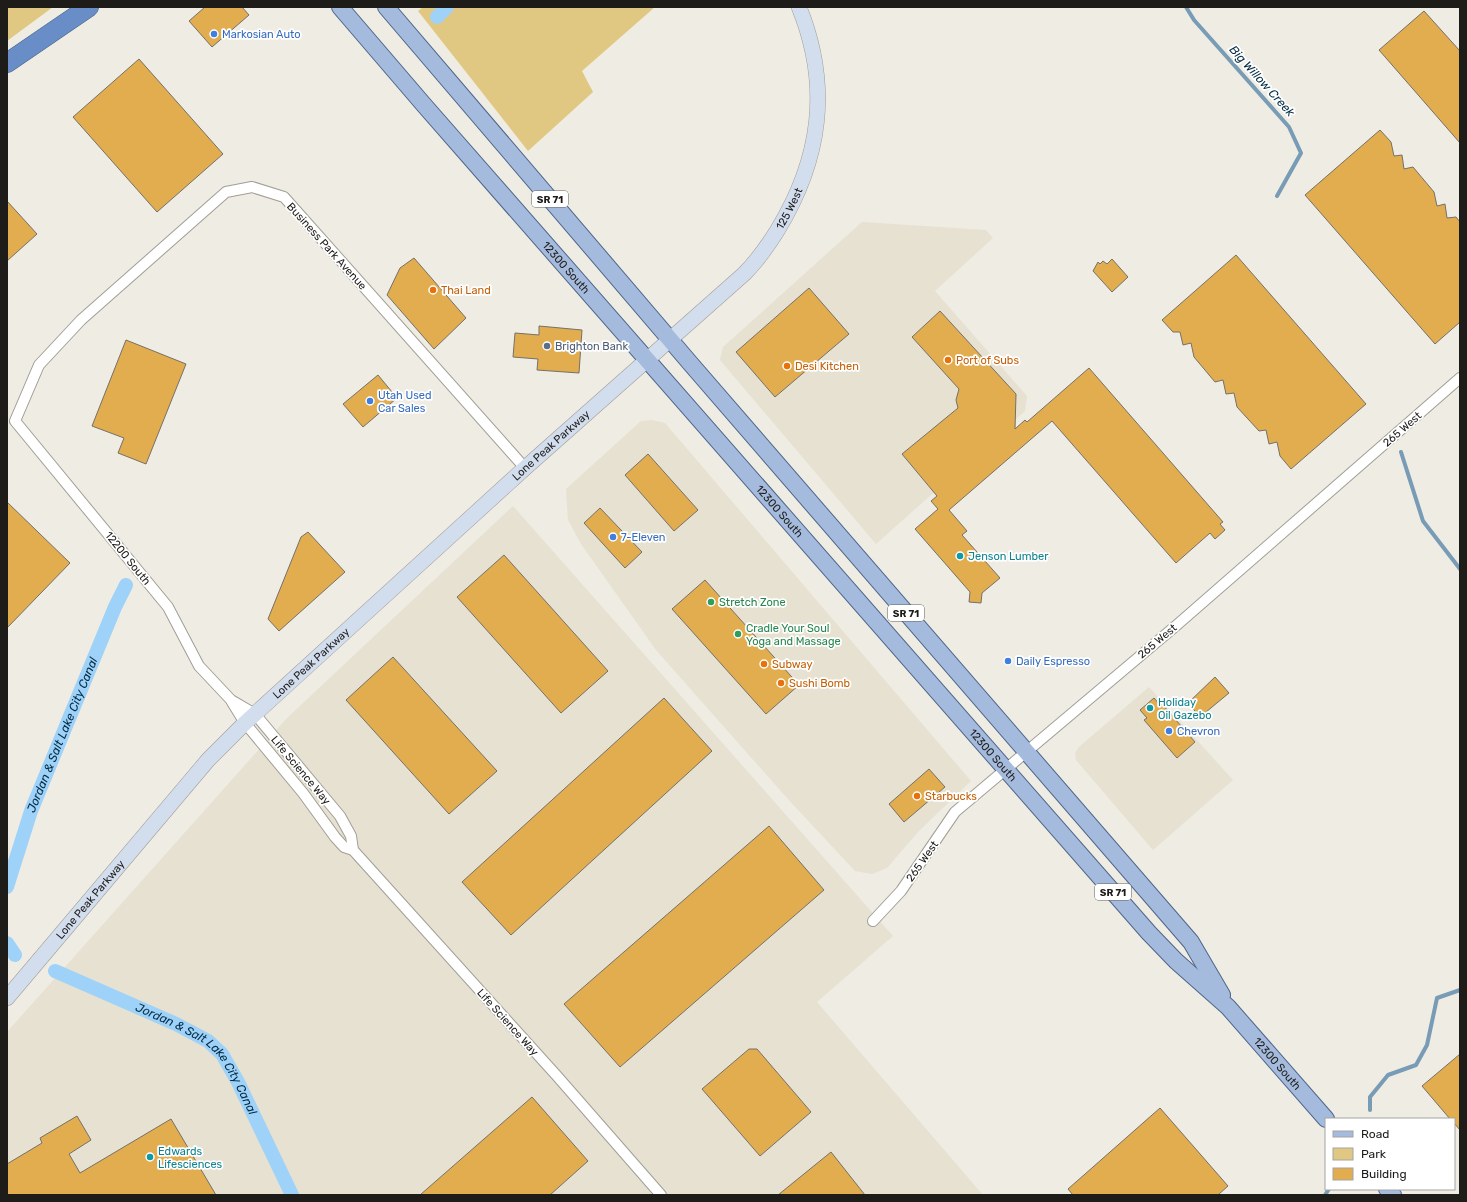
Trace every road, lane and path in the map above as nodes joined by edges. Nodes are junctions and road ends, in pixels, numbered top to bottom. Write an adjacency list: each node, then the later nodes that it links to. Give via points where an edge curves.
1 (340, 7): 7 (main road, 12300 South / SR 71)
2 (386, 7): 6 (main road, 12300 South / SR 71)
3 (799, 7): 6 (main road, 125 West, via 814,52 818,94 812,150 801,186 786,217 758,260)
4 (82, 11): 5 (highway)
5 (7, 62)
6 (670, 339): 7 (main road, 125 West); 12 (main road, 12300 South / SR 71)
7 (646, 359): 10 (main road, Lone Peak Parkway); 13 (main road, 12300 South / SR 71)
8 (1460, 378): 12 (street, 265 West, via 1173,629)
9 (15, 421): 10 (street, Business Park Avenue, via 39,365 81,320 226,192 252,187 284,197); 11 (street, 12200 South, via 168,607 199,666)
10 (525, 468): 11 (main road, Lone Peak Parkway)
11 (250, 719): 14 (street, Life Science Way, via 335,837 344,847); 14 (street, Life Science Way, via 340,816 351,836); 16 (main road, Lone Peak Parkway, via 208,760)
12 (1026, 751): 13 (street, 265 West); 17 (main road, 12300 South / SR 71, via 1191,942)
13 (1005, 769): 15 (street, 265 West, via 955,812 901,891); 17 (main road, 12300 South / SR 71, via 1149,933)
14 (353, 850): 19 (street, Life Science Way)
15 (873, 921)
16 (7, 998)
17 (1228, 1007): 18 (main road, 12300 South / SR 71)
18 (1325, 1118)
19 (661, 1195)

